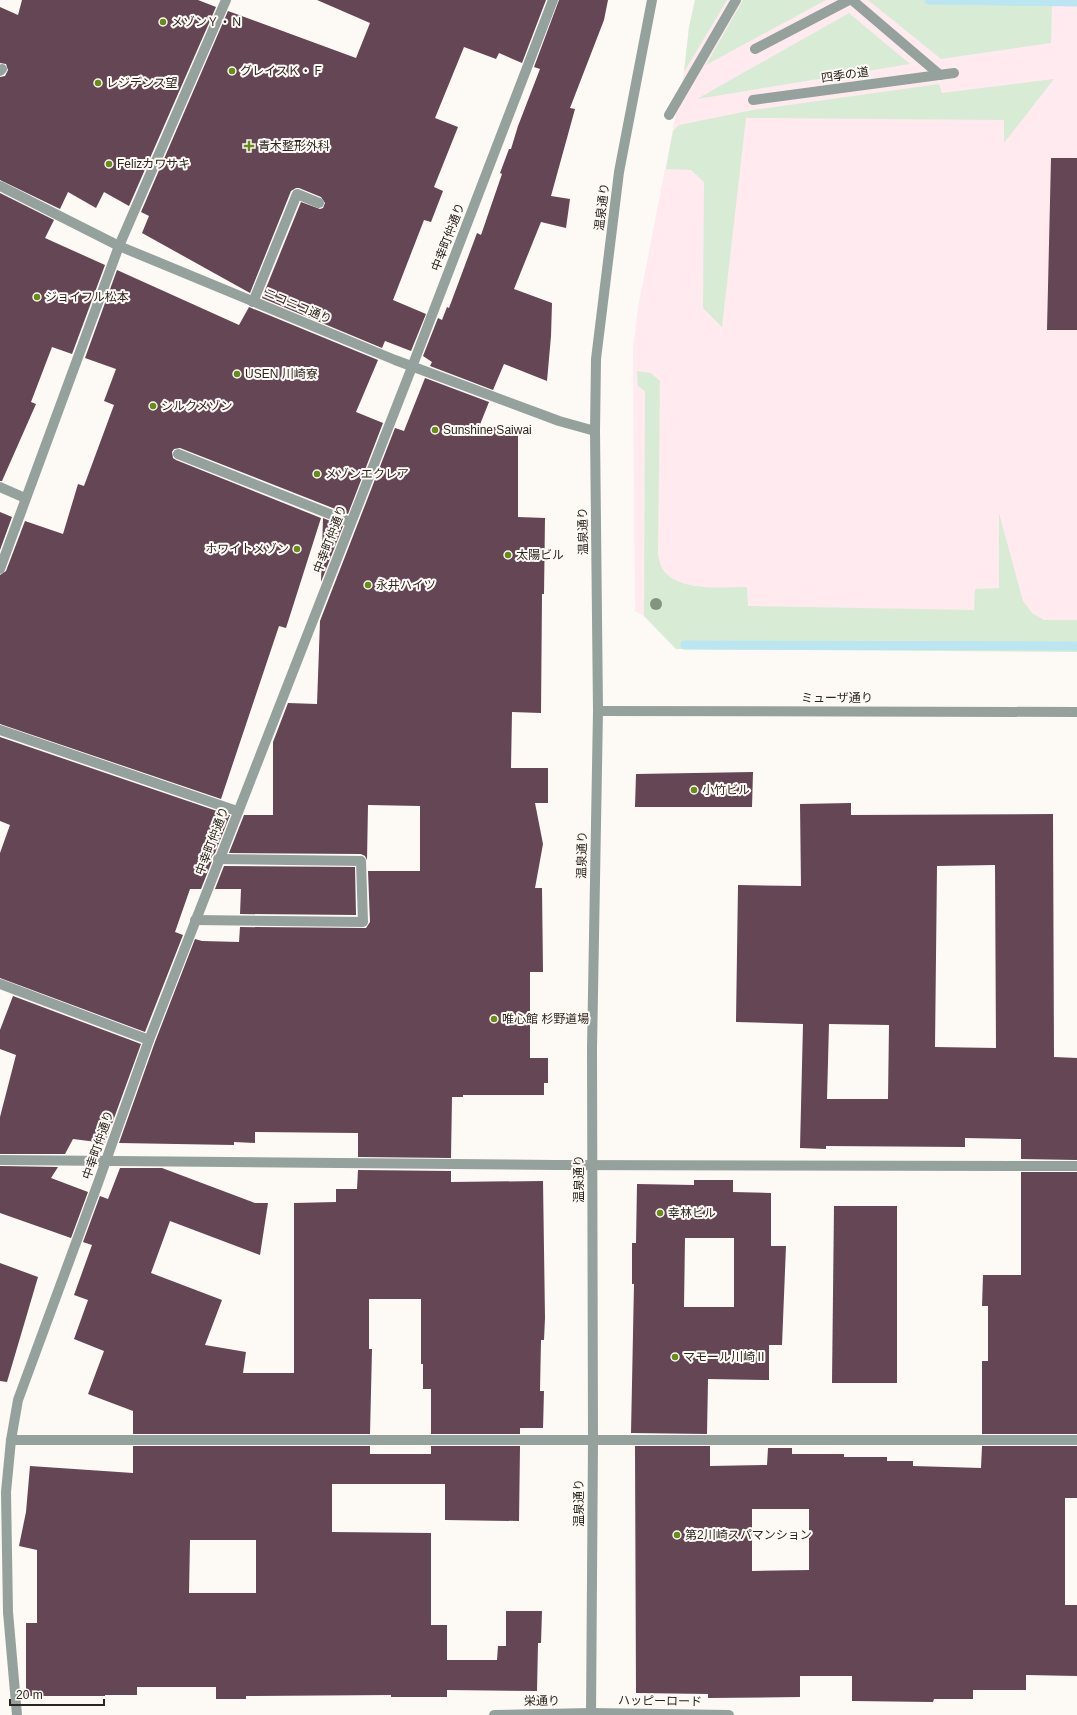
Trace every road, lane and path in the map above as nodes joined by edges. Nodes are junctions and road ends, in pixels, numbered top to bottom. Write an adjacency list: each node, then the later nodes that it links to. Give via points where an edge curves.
1 (226, 0): 14 (street)
2 (554, 0): 16 (street, 中幸町仲通り)
3 (652, 0): 17 (street, 温泉通り, via 619,172 596,359)
4 (736, 0): 11 (street)
5 (849, 0): 7 (street)
6 (852, 0): 9 (street)
7 (755, 49)
8 (954, 73): 9 (street, 四季の道)
9 (940, 75): 10 (street, 四季の道)
10 (754, 100)
11 (669, 115)
12 (0, 186): 14 (street, ニコニコ通り)
13 (319, 203): 15 (street, via 297,194)
14 (119, 246): 15 (street, ニコニコ通り); 20 (street)
15 (253, 302): 16 (street, ニコニコ通り)
16 (412, 367): 17 (street, ニコニコ通り, via 559,422); 21 (street, 中幸町仲通り)
17 (595, 431): 23 (street, 温泉通り)
18 (178, 454): 21 (street)
19 (0, 487): 20 (street)
20 (25, 498): 22 (street)
21 (350, 522): 26 (street, 中幸町仲通り)
22 (0, 569)
23 (598, 712): 24 (street, ミューザ通り); 33 (street, 温泉通り)
24 (1077, 712)
25 (0, 730): 26 (street)
26 (237, 811): 27 (street, 中幸町仲通り)
27 (218, 859): 28 (street, 中幸町仲通り); 28 (street, via 361,861 363,922)
28 (195, 920): 30 (street, 中幸町仲通り)
29 (0, 984): 30 (street)
30 (149, 1040): 32 (street, 中幸町仲通り)
31 (0, 1160): 32 (street)
32 (106, 1162): 33 (street); 35 (street, 中幸町仲通り, via 18,1400)
33 (592, 1165): 34 (street); 37 (street, 温泉通り)
34 (1077, 1166)
35 (11, 1440): 37 (street); 38 (street, 中幸町仲通り)
36 (1077, 1440): 37 (street)
37 (593, 1441): 39 (street, 温泉通り)
38 (3, 1492): 40 (street, 中幸町仲通り, via 8,1612)
39 (591, 1714): 41 (street, 栄通り); 42 (street, ハッピーロード)
40 (17, 1715)
41 (494, 1715)
42 (728, 1715)

